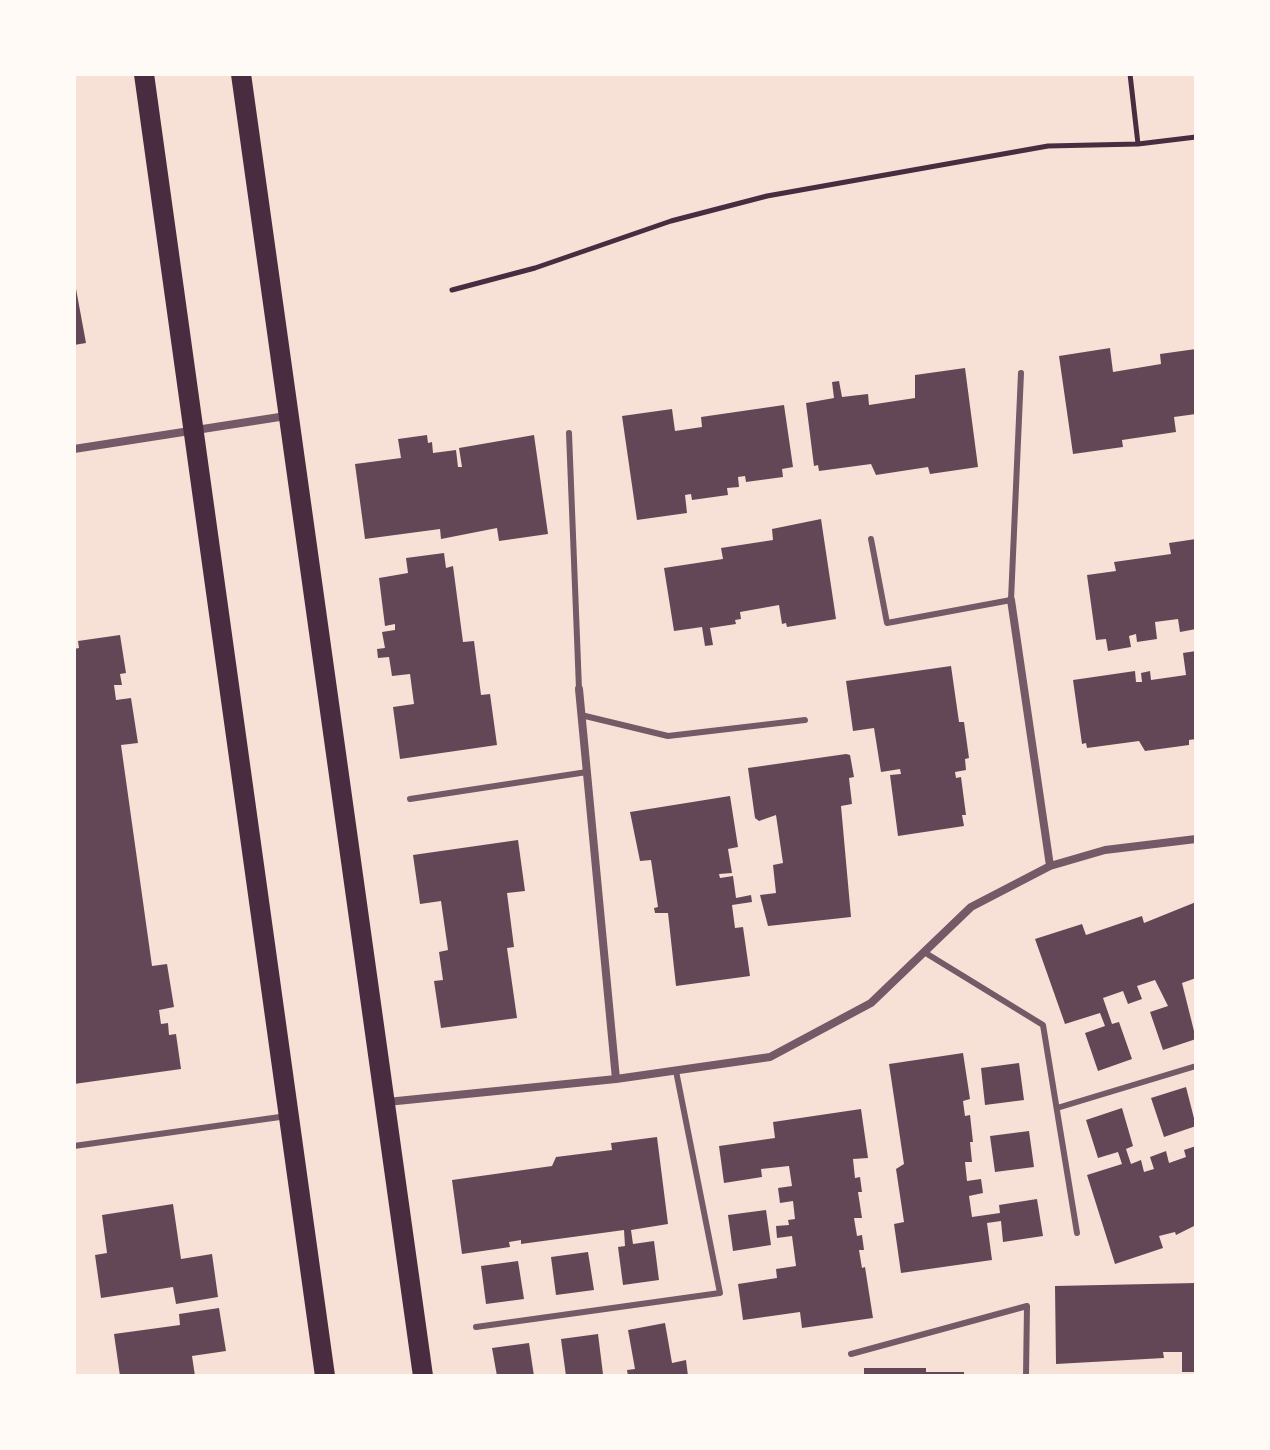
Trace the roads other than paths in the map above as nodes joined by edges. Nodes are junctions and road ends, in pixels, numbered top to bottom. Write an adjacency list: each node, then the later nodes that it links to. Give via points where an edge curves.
1 (144, 74): 5 (main road)
2 (241, 74): 4 (main road)
3 (1021, 373): 9 (lane)
4 (289, 416): 5 (street); 21 (main road)
5 (194, 430): 7 (street); 23 (main road)
6 (569, 433): 10 (lane)
7 (74, 449)
8 (871, 539): 9 (lane, via 887,623)
9 (1011, 600): 16 (street)
10 (579, 689): 11 (street)
11 (581, 715): 12 (lane, via 668,736); 13 (street)
12 (805, 720)
13 (587, 772): 14 (lane); 20 (street)
14 (410, 799)
15 (1196, 839): 16 (street, via 1105,850)
16 (1050, 866): 17 (street, via 971,907)
17 (924, 952): 19 (street, via 871,1003 770,1057); 22 (lane, via 1043,1025)
18 (1196, 1066): 22 (lane)
19 (676, 1071): 20 (street); 26 (lane, via 720,1293)
20 (616, 1079): 21 (street)
21 (386, 1102): 29 (main road)
22 (1057, 1108): 25 (lane)
23 (290, 1115): 24 (lane); 28 (main road)
24 (74, 1146)
25 (1077, 1233)
26 (476, 1327)
27 (851, 1354): 30 (lane, via 1027,1306)
28 (325, 1376)
29 (423, 1376)
30 (1026, 1376)

